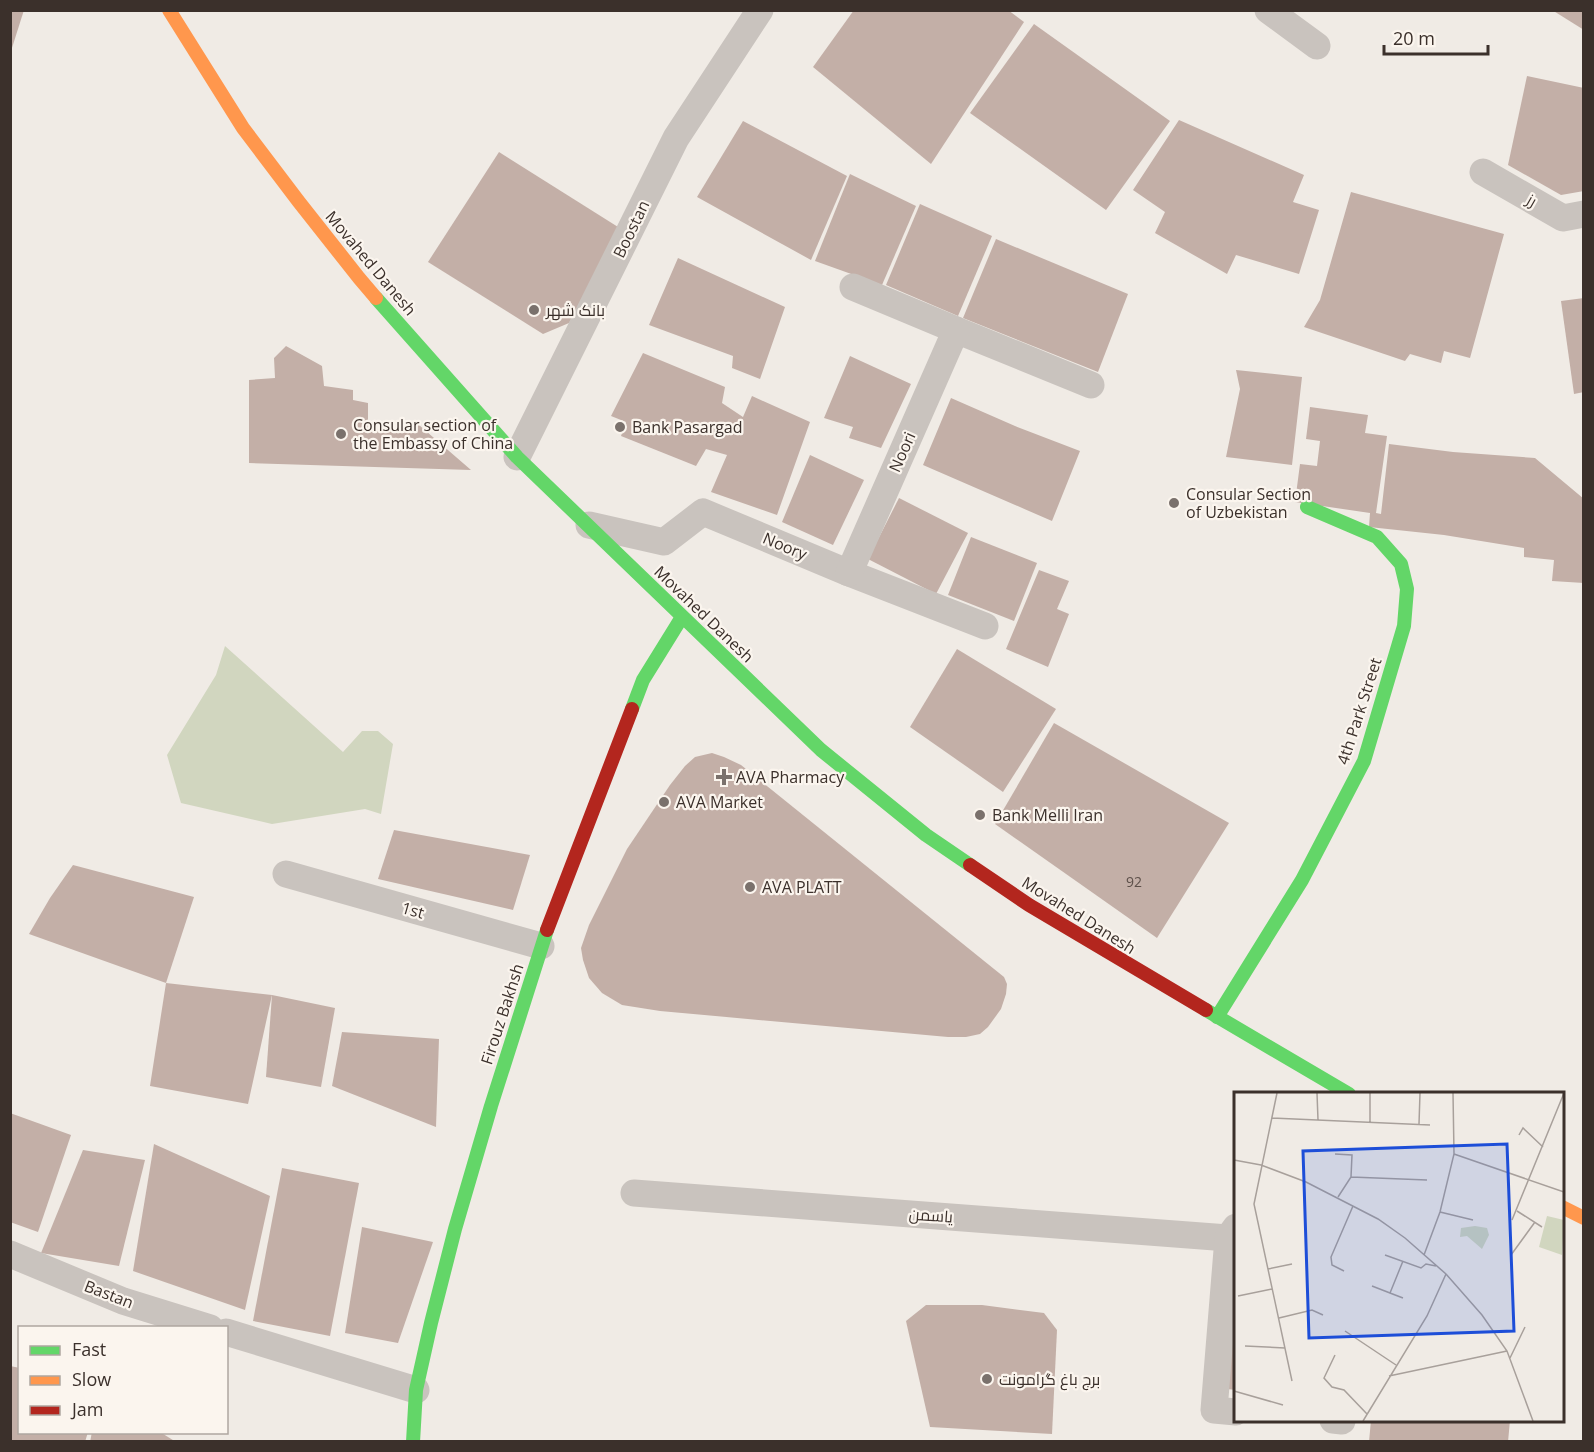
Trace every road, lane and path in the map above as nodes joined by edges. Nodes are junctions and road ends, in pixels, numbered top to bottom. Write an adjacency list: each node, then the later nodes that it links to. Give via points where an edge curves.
1 (169, 10): 10 (main road, Movahed Danesh, via 243,128 299,202 359,278)
2 (760, 10): 10 (street, Boostan, via 676,138)
3 (1269, 10): 4 (street)
4 (1317, 46)
5 (1483, 172): 6 (street, رز, via 1563,218)
6 (1584, 214)
7 (853, 287): 8 (street)
8 (956, 330): 9 (street); 13 (street, Noori)
9 (1091, 385)
10 (517, 457): 12 (main road, Movahed Danesh)
11 (1307, 507): 18 (main road, 4th Park Street, via 1377,537 1401,564 1407,589 1404,626 1364,761 1302,880)
12 (588, 525): 13 (street, Noory, via 664,542 703,512); 14 (main road, Movahed Danesh)
13 (849, 573): 15 (street, Noory)
14 (682, 617): 17 (main road, Firouz Bakhsh, via 643,680); 18 (main road, Movahed Danesh, via 821,750 926,835 1029,905)
15 (985, 626)
16 (286, 874): 17 (street, 1st)
17 (541, 946): 27 (main road, Firouz Bakhsh, via 455,1229)
18 (1217, 1017): 19 (main road, Movahed Danesh)
19 (1338, 1091)
20 (634, 1193): 23 (street, یاسمن)
21 (1564, 1208): 22 (main road)
22 (1584, 1218)
23 (1232, 1233): 28 (street, via 1214,1410)
24 (10, 1254): 25 (street, Bastan, via 123,1301)
25 (204, 1326)
26 (228, 1333): 27 (street)
27 (416, 1390): 29 (main road, Firouz Bakhsh)
28 (1234, 1412)
29 (413, 1442)

